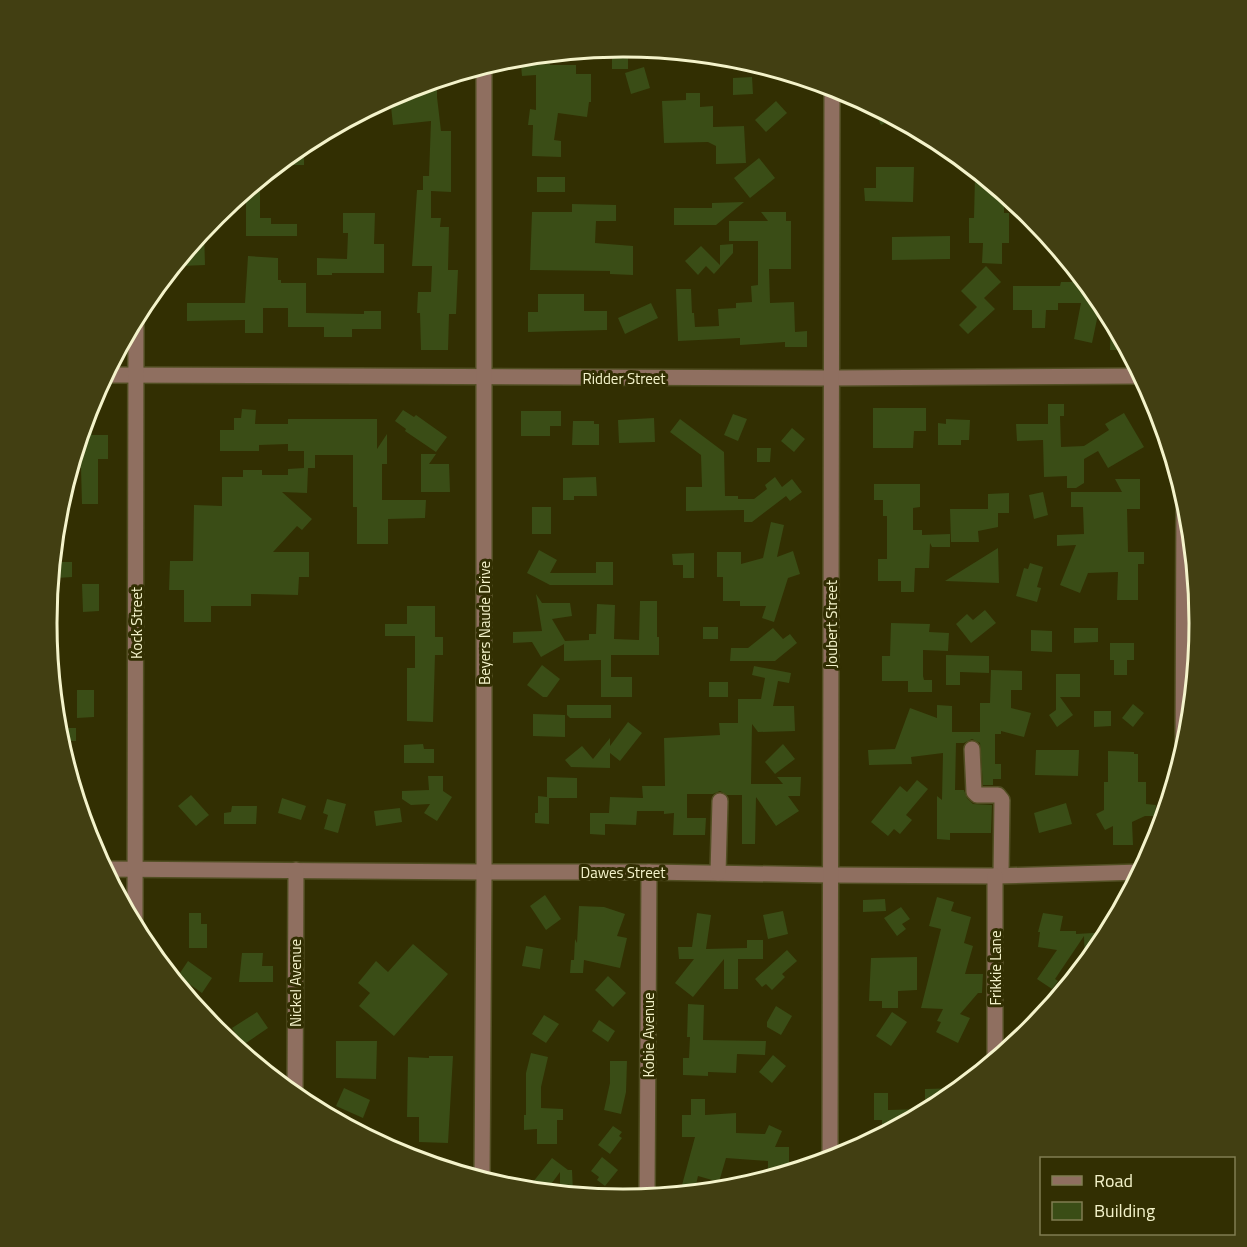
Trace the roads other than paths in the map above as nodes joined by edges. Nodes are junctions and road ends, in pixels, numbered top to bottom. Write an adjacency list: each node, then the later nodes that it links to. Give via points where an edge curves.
1 (484, 74): 7 (street, Beyers Naude Drive)
2 (832, 97): 8 (street, Joubert Street)
3 (136, 335): 5 (street, Kock Street)
4 (114, 375): 5 (street, Ridder Street)
5 (136, 375): 7 (street, Ridder Street); 13 (street, Kock Street)
6 (1133, 376): 8 (street, Ridder Street)
7 (485, 377): 8 (street, Ridder Street); 16 (street, Beyers Naude Drive)
8 (831, 378): 20 (street, Joubert Street)
9 (1184, 543): 10 (street)
10 (1183, 708)
11 (972, 749): 21 (street, Frikkie Lane, via 974,792 998,795 1002,800)
12 (720, 801): 18 (street)
13 (136, 868): 14 (street, Dawes Street); 15 (street, Dawes Street); 22 (street, Kock Street)
14 (113, 869)
15 (296, 870): 16 (street, Dawes Street); 24 (street, Nickel Avenue)
16 (484, 872): 17 (street, Dawes Street); 26 (street, Beyers Naude Drive)
17 (649, 872): 18 (street, Dawes Street); 27 (street, Kobie Avenue)
18 (718, 873): 20 (street, Dawes Street)
19 (1132, 873): 21 (street, Dawes Street)
20 (830, 875): 21 (street, Dawes Street); 25 (street, Joubert Street)
21 (998, 875): 23 (street, Frikkie Lane)
22 (135, 911)
23 (995, 1051)
24 (295, 1085)
25 (830, 1151)
26 (482, 1172)
27 (647, 1189)

